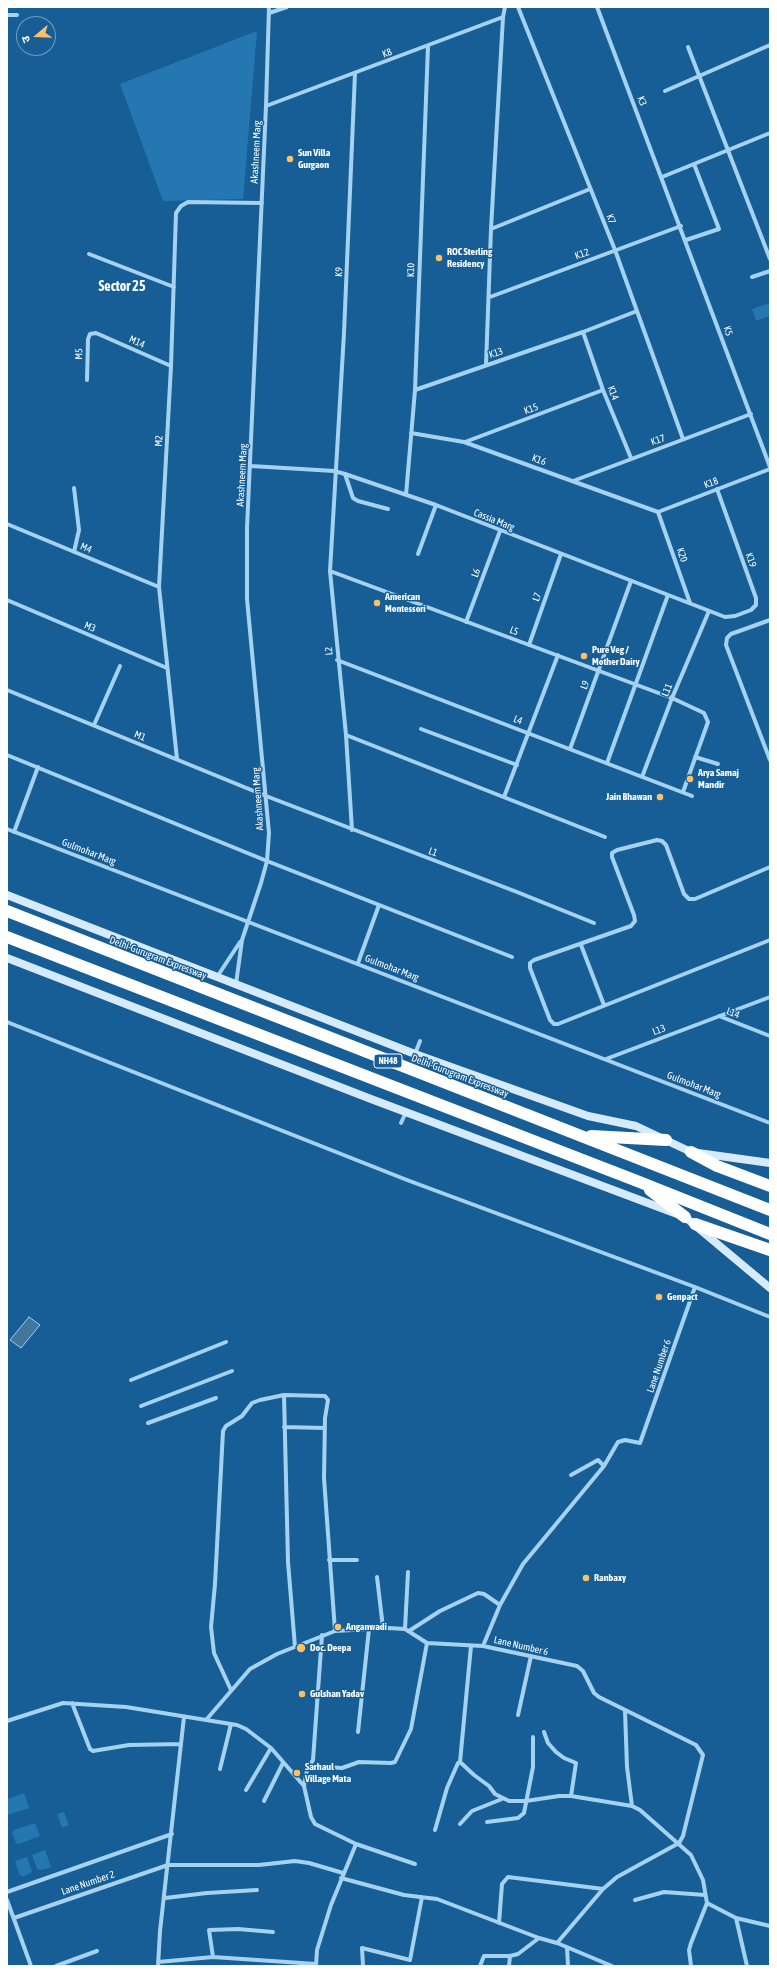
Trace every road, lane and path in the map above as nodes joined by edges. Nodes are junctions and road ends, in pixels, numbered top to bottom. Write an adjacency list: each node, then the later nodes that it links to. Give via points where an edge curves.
1 (269, 7): 6 (street, Akashneem Marg)
2 (287, 7): 6 (street)
3 (505, 7): 9 (street)
4 (518, 7): 21 (street, K7)
5 (597, 7): 20 (street, K3)
6 (269, 13): 16 (street, Akashneem Marg)
7 (17, 15): 8 (street)
8 (7, 16)
9 (503, 17): 11 (street, K8); 25 (street)
10 (770, 44): 14 (street)
11 (428, 46): 13 (street, K8); 40 (street, K10)
12 (688, 47): 14 (street)
13 (355, 73): 16 (street, K8); 49 (street, K9, via 344,333)
14 (700, 76): 15 (street); 18 (street)
15 (665, 91)
16 (266, 106): 23 (street, Akashneem Marg)
17 (770, 133): 18 (street)
18 (729, 150): 19 (street); 29 (street)
19 (694, 164): 20 (street); 26 (street, via 719,229)
20 (662, 177): 22 (street, K3)
21 (590, 189): 25 (street); 27 (street, K7)
22 (671, 200): 24 (street, K5)
23 (262, 204): 32 (street, M2, via 188,202 181,206 176,213); 47 (street, Akashneem Marg)
24 (681, 226): 26 (street, K5); 27 (street, K12)
25 (490, 229): 33 (street)
26 (686, 240): 42 (street, K5)
27 (615, 250): 33 (street, K12); 34 (street, K7)
28 (89, 254): 32 (street)
29 (770, 259)
30 (770, 271): 31 (street)
31 (752, 277)
32 (174, 287): 38 (street, M2)
33 (490, 297): 37 (street)
34 (637, 311): 35 (street, K13); 44 (street, K7)
35 (583, 332): 37 (street, K13); 41 (street, K14)
36 (96, 333): 38 (street, M14); 39 (street, M5, via 90,334 88,339)
37 (486, 365): 40 (street, K13)
38 (171, 366): 65 (street, M2)
39 (87, 380)
40 (415, 390): 43 (street, K10)
41 (603, 390): 45 (street, K15); 46 (street, K14)
42 (750, 414): 44 (street, K17); 48 (street, K5)
43 (411, 433): 45 (street, K16); 54 (street, K10)
44 (683, 439): 46 (street, K17)
45 (464, 442): 51 (street, K16)
46 (631, 458): 51 (street, K17)
47 (251, 466): 49 (street, Cassia Marg); 97 (street, Akashneem Marg, via 247,528 247,599)
48 (770, 468): 53 (street, K18)
49 (334, 471): 50 (street, Cassia Marg); 63 (street, L2)
50 (345, 474): 54 (street, Cassia Marg); 56 (street, via 353,498)
51 (572, 481): 57 (street, K16)
52 (74, 488): 60 (street, via 79,530)
53 (717, 489): 57 (street, K18); 70 (street, K19, via 756,598 756,605 751,610)
54 (406, 495): 55 (street, Cassia Marg)
55 (436, 505): 59 (street, Cassia Marg); 61 (street)
56 (388, 509)
57 (658, 512): 68 (street, K20)
58 (7, 524): 60 (street, M4)
59 (500, 531): 62 (street, Cassia Marg); 72 (street, L6)
60 (74, 552): 65 (street, M4)
61 (418, 554)
62 (561, 554): 64 (street, Cassia Marg); 73 (street, L7)
63 (330, 571): 72 (street, L5); 75 (street, L2)
64 (631, 581): 66 (street, Cassia Marg); 78 (street, L9)
65 (159, 587): 77 (street, M2)
66 (668, 595): 68 (street, Cassia Marg); 79 (street)
67 (7, 600): 77 (street, M3)
68 (690, 603): 69 (street, Cassia Marg)
69 (709, 611): 70 (street, Cassia Marg); 81 (street, L11)
70 (725, 617)
71 (770, 620): 90 (street, via 731,634 726,645)
72 (466, 622): 73 (street, L5)
73 (529, 645): 74 (street, L5)
74 (558, 656): 78 (street, L5); 84 (street)
75 (338, 660): 84 (street, L4); 85 (street, L2)
76 (120, 666): 82 (street)
77 (167, 668): 89 (street, M2)
78 (598, 670): 79 (street, L5); 86 (street, L9)
79 (636, 684): 81 (street, L5); 91 (street)
80 (7, 690): 82 (street, M1)
81 (672, 698): 88 (street, L5, via 704,713 708,718); 95 (street, L11)
82 (94, 725): 89 (street, M1)
83 (421, 729): 93 (street)
84 (529, 733): 86 (street, L4); 93 (street)
85 (346, 735): 99 (street); 101 (street, L2)
86 (570, 749): 91 (street, L4)
87 (7, 755): 94 (street)
88 (695, 758): 92 (street); 96 (street)
89 (177, 760): 97 (street, M1)
90 (770, 760)
91 (607, 763): 95 (street, L4)
92 (718, 764)
93 (516, 765): 99 (street)
94 (38, 767): 102 (street); 104 (street)
95 (642, 777): 96 (street, L4)
96 (683, 792): 98 (street, L4)
97 (266, 796): 101 (street, L1); 104 (street, Akashneem Marg, via 269,833)
98 (692, 796)
99 (504, 797): 103 (street)
100 (7, 829): 102 (street, Gulmohar Marg)
101 (352, 830): 110 (street, L1)
102 (14, 832): 109 (street, Gulmohar Marg)
103 (605, 837)
104 (267, 861): 107 (street); 109 (street, Akashneem Marg)
105 (770, 867): 114 (street, via 695,899 689,899 684,894 662,841 617,850 612,853 612,857 635,921 631,926)
106 (7, 895): 118 (main road)
107 (379, 905): 115 (street); 117 (street)
108 (7, 912): 131 (highway, Delhi-Gurugram Expressway / NH48)
109 (248, 920): 112 (street, Akashneem Marg); 117 (street, Gulmohar Marg)
110 (594, 923)
111 (7, 937): 135 (highway, NH48)
112 (242, 940): 118 (street, Akashneem Marg); 119 (street, Akashneem Marg)
113 (770, 940): 121 (street)
114 (581, 944): 121 (street); 121 (street, via 534,960 530,963 530,968 550,1020 554,1024)
115 (512, 957)
116 (7, 958): 128 (main road)
117 (358, 963): 127 (street, Gulmohar Marg)
118 (217, 977): 119 (main road)
119 (236, 984): 126 (main road)
120 (770, 997): 122 (street, L14)
121 (604, 1005)
122 (718, 1016): 124 (street, L14); 127 (street, L13)
123 (7, 1022): 141 (street, via 401,1178)
124 (770, 1036)
125 (420, 1041): 126 (street)
126 (415, 1054): 132 (main road, via 588,1116 636,1126)
127 (606, 1060): 130 (street, Gulmohar Marg)
128 (406, 1112): 129 (street); 138 (main road)
129 (401, 1123)
130 (770, 1123)
131 (580, 1136): 132 (highway); 137 (highway, Delhi-Gurugram Expressway / NH48)
132 (666, 1140): 133 (main road)
133 (691, 1152): 134 (main road); 136 (highway, via 717,1166)
134 (770, 1163)
135 (637, 1180): 138 (highway); 139 (highway, NH48)
136 (770, 1186)
137 (770, 1210)
138 (690, 1221): 140 (highway); 142 (main road)
139 (770, 1234)
140 (770, 1250)
141 (695, 1287): 143 (street); 153 (street, Lane Number 6, via 640,1443 625,1440 618,1442)
142 (770, 1288)
143 (770, 1317)
144 (226, 1342): 146 (street)
145 (232, 1370): 149 (street)
146 (131, 1380)
147 (284, 1395): 151 (street); 152 (street, via 325,1396 328,1400); 170 (street, via 271,1396 252,1404 223,1431 211,1627 214,1654)
148 (216, 1398): 150 (street)
149 (141, 1406)
150 (148, 1423)
151 (284, 1427): 152 (street); 168 (street, via 288,1562)
152 (325, 1428): 155 (street, via 324,1478)
153 (604, 1466): 154 (street, via 598,1460); 159 (street, Lane Number 6, via 523,1564)
154 (571, 1475)
155 (329, 1560): 156 (street); 163 (street)
156 (357, 1560)
157 (408, 1572): 162 (street)
158 (377, 1577): 160 (street)
159 (500, 1605): 162 (street, via 478,1592); 167 (street, Lane Number 6)
160 (383, 1628): 161 (street); 162 (street)
161 (369, 1629): 163 (street); 178 (street)
162 (407, 1630): 165 (street)
163 (335, 1631): 164 (street)
164 (322, 1635): 168 (street); 185 (street, via 313,1760)
165 (427, 1643): 166 (street); 185 (street, via 411,1729 395,1762 359,1762 342,1768)
166 (471, 1646): 167 (street); 183 (street)
167 (483, 1646): 169 (street, Lane Number 6)
168 (295, 1647): 170 (street, via 250,1669)
169 (531, 1656): 172 (street, Lane Number 6, via 576,1666 586,1676 594,1693); 173 (street)
170 (231, 1690): 175 (street)
171 (72, 1703): 174 (street, via 126,1707); 176 (street, via 52,1706); 181 (street, via 93,1751 129,1745)
172 (625, 1711): 193 (street, via 627,1767); 198 (street, Lane Number 6, via 702,1750 703,1760)
173 (518, 1715)
174 (184, 1717): 175 (street); 181 (street)
175 (206, 1720): 177 (street)
176 (7, 1722)
177 (231, 1724): 182 (street, via 246,1729); 186 (street)
178 (358, 1732)
179 (544, 1732): 189 (street, via 548,1743 556,1752 576,1763)
180 (533, 1738): 192 (street, via 533,1767)
181 (181, 1744): 197 (street)
182 (271, 1748): 184 (street); 188 (street)
183 (460, 1762): 190 (street); 196 (street, via 446,1788)
184 (283, 1763): 187 (street); 191 (street)
185 (310, 1766): 187 (street)
186 (220, 1769)
187 (304, 1786): 199 (street, via 315,1824)
188 (246, 1790)
189 (571, 1796): 192 (street); 193 (street)
190 (502, 1799): 192 (street); 195 (street, via 472,1811)
191 (264, 1801)
192 (526, 1802): 194 (street, via 520,1818)
193 (632, 1806): 198 (street)
194 (487, 1822)
195 (460, 1824)
196 (435, 1830)
197 (172, 1834): 201 (street); 206 (street)
198 (679, 1843): 204 (street, via 618,1877); 207 (street, via 698,1867)
199 (356, 1844): 200 (street); 202 (street)
200 (415, 1864)
201 (168, 1865): 202 (street, Lane Number 2, via 259,1865 295,1861); 209 (street); 213 (street, Lane Number 2)
202 (343, 1873): 203 (street)
203 (341, 1878): 208 (street, via 404,1895); 226 (street, via 317,1950)
204 (603, 1889): 215 (street, via 508,1877 502,1884); 219 (street)
205 (257, 1890): 209 (street)
206 (7, 1892)
207 (705, 1895): 211 (street, via 664,1892); 212 (street)
208 (422, 1897): 215 (street, via 437,1899); 229 (street, via 410,1960 362,1948)
209 (165, 1898): 224 (street)
210 (7, 1900): 213 (street)
211 (635, 1900)
212 (707, 1903): 214 (street); 234 (street, via 689,1950)
213 (14, 1918): 227 (street)
214 (736, 1918): 216 (street); 235 (street)
215 (499, 1923): 218 (street)
216 (770, 1926)
217 (273, 1932): 223 (street, via 209,1930)
218 (538, 1938): 219 (street); 222 (street, via 523,1952)
219 (557, 1943): 220 (street)
220 (567, 1947): 232 (street); 233 (street)
221 (97, 1952): 228 (street)
222 (510, 1956): 230 (street, via 484,1956); 231 (street)
223 (213, 1957): 224 (street); 225 (street)
224 (158, 1964)
225 (293, 1964): 226 (street)
226 (316, 1965)
227 (32, 1966)
228 (56, 1966)
229 (363, 1966)
230 (480, 1966)
231 (509, 1966)
232 (568, 1966)
233 (612, 1966)
234 (691, 1966)
235 (747, 1966)

